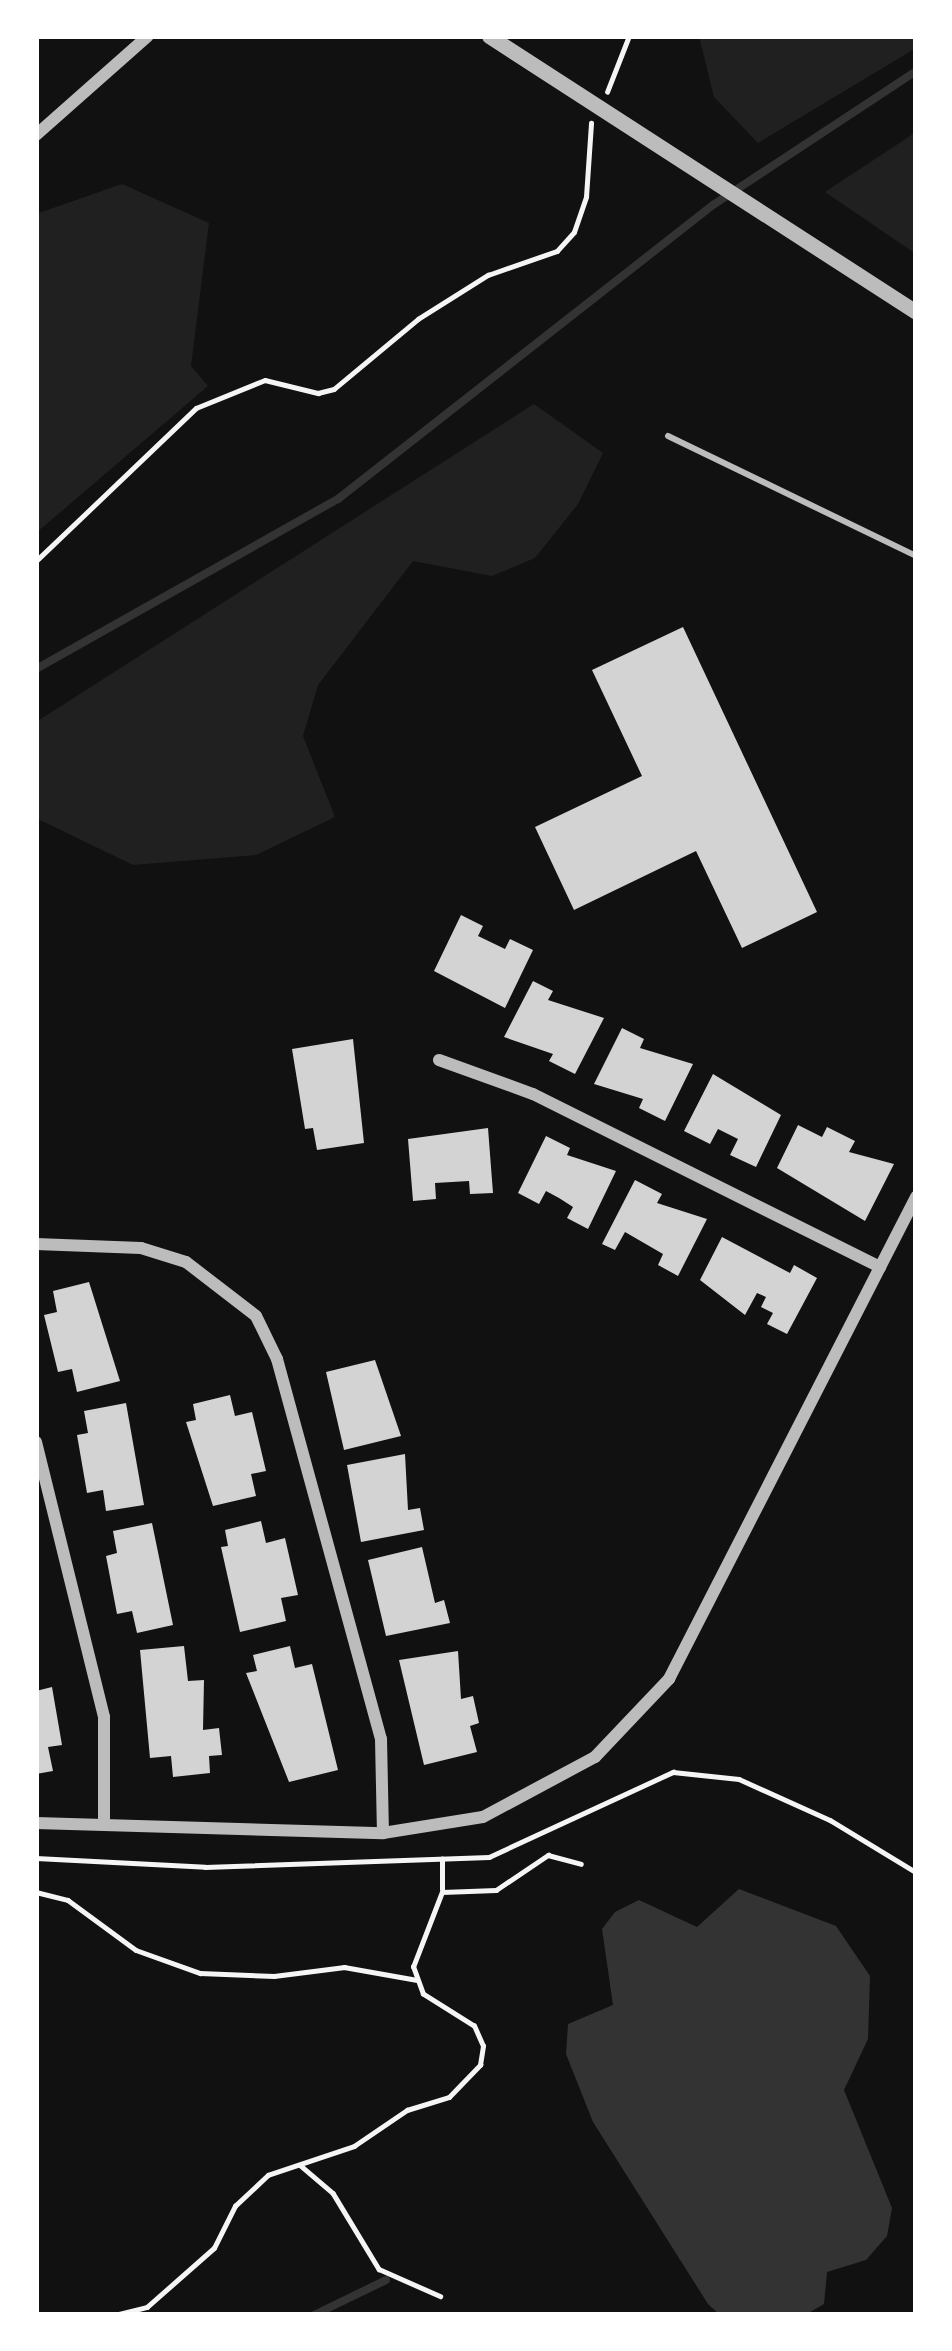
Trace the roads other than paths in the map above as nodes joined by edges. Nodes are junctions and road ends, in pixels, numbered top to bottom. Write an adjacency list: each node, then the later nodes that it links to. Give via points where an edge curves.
1 (148, 36): 3 (street)
2 (489, 36): 4 (street)
3 (36, 134)
4 (916, 312)
5 (668, 436): 6 (lane)
6 (916, 556)
7 (439, 1060): 10 (street, via 533,1094)
8 (916, 1197): 10 (street)
9 (36, 1244): 14 (street, via 141,1248 187,1262 256,1316 277,1359 381,1739)
10 (880, 1267): 14 (street, via 669,1679 595,1757 483,1817)
11 (36, 1442): 13 (street, via 104,1718)
12 (36, 1822): 13 (street)
13 (104, 1825): 14 (street)
14 (383, 1833)

